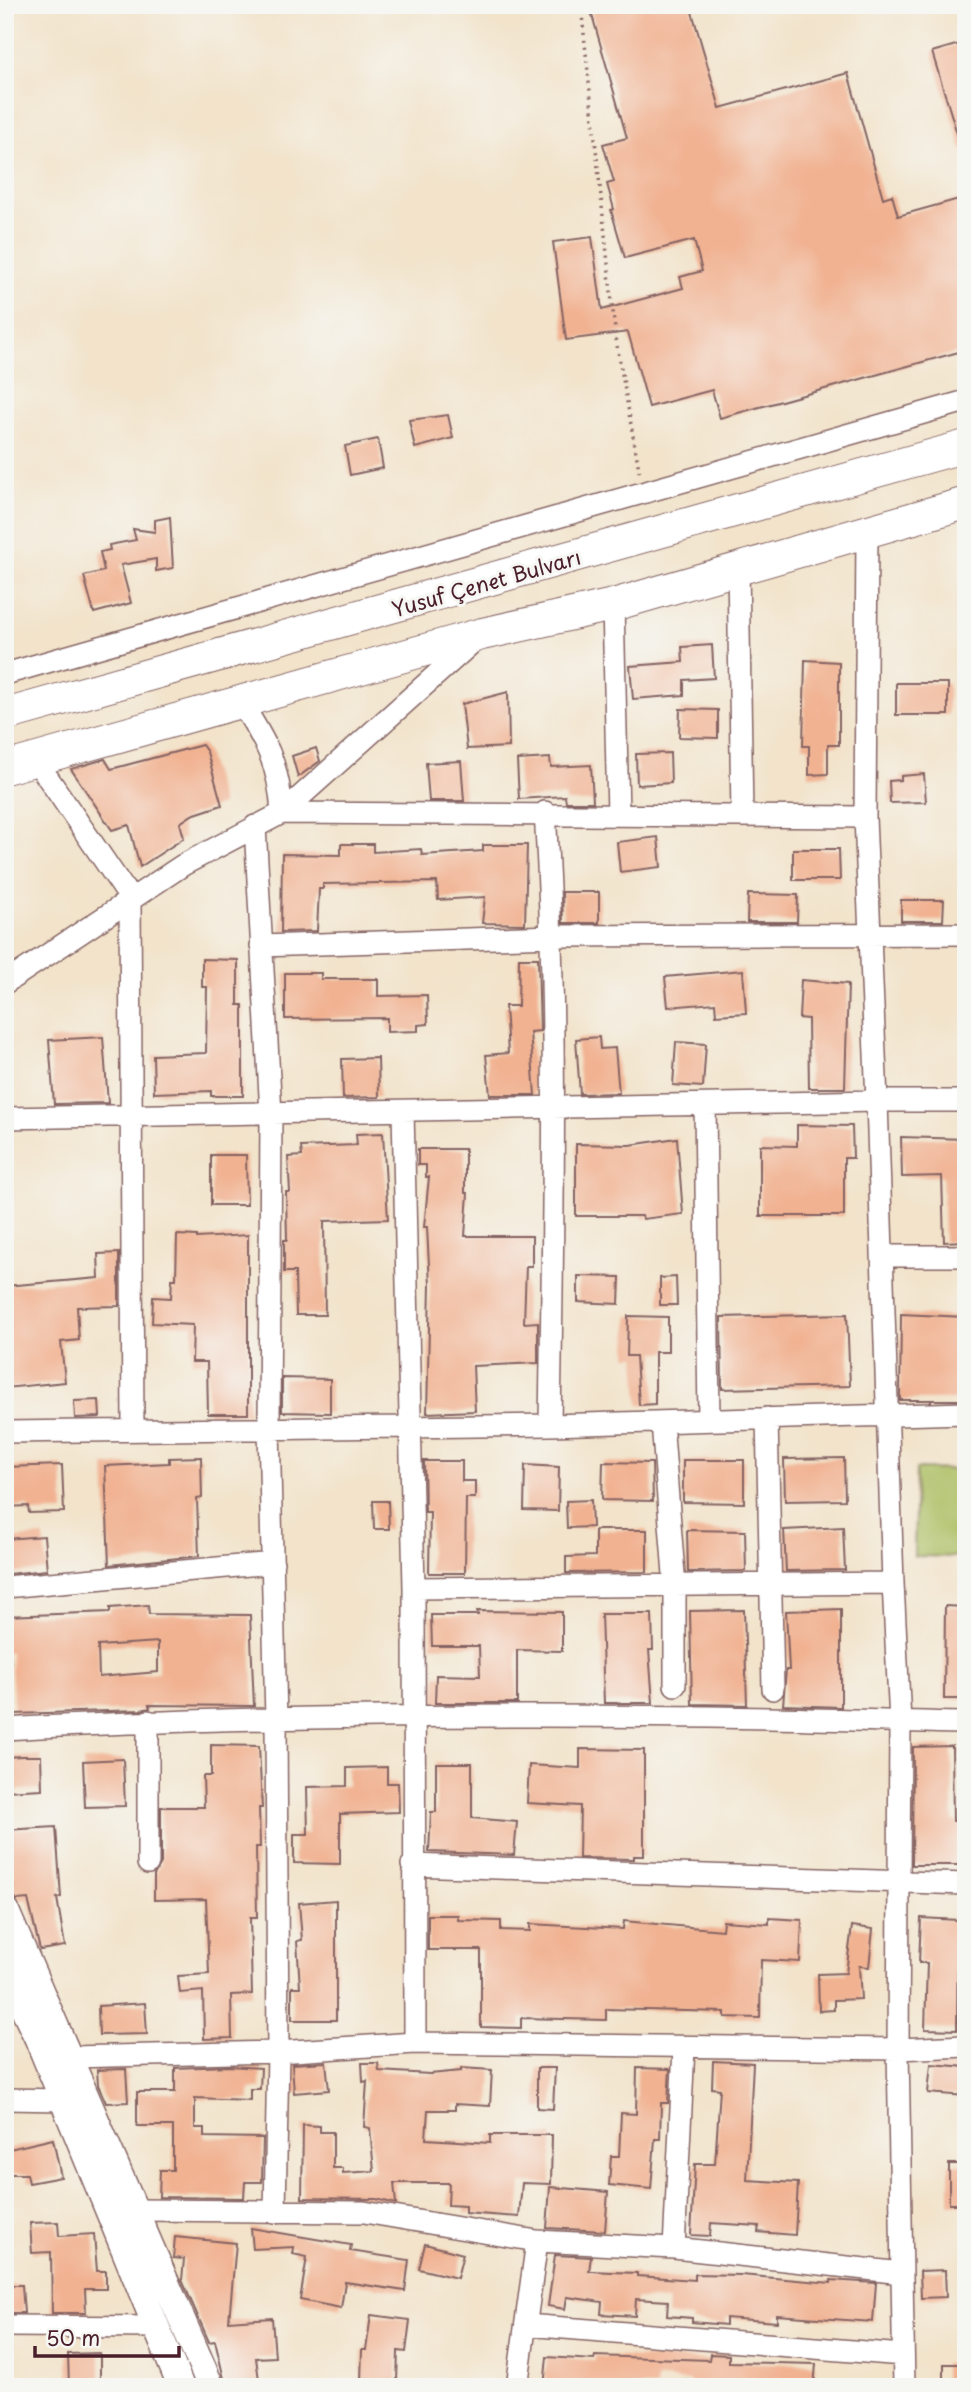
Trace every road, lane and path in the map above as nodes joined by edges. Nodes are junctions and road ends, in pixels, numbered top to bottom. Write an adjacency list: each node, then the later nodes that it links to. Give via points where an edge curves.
1 (582, 5): 4 (path, via 616,340)
2 (966, 401): 4 (street)
3 (966, 446): 12 (highway, Yusuf Çenet Bulvarı)
4 (644, 495): 10 (street)
5 (966, 503): 6 (highway)
6 (867, 532): 7 (highway); 19 (street)
7 (738, 567): 8 (highway); 18 (street)
8 (612, 605): 9 (highway); 17 (street)
9 (482, 634): 11 (highway); 15 (street)
10 (5, 674)
11 (240, 701): 13 (highway); 15 (street, via 270,748 281,787)
12 (5, 715)
13 (35, 760): 14 (highway); 21 (street)
14 (5, 768)
15 (282, 813): 16 (street); 20 (street)
16 (545, 813): 17 (street); 24 (street)
17 (618, 814): 18 (street)
18 (742, 816): 19 (street)
19 (865, 817): 22 (street)
20 (255, 826): 21 (street); 25 (street)
21 (130, 898): 26 (street); 33 (street)
22 (869, 933): 23 (street); 24 (street); 27 (street)
23 (966, 934)
24 (553, 936): 25 (street); 30 (street)
25 (261, 946): 32 (street)
26 (5, 982)
27 (877, 1101): 28 (street); 29 (street); 35 (street)
28 (966, 1101)
29 (705, 1105): 30 (street); 40 (street)
30 (555, 1108): 31 (street); 43 (street)
31 (403, 1111): 32 (street); 42 (street)
32 (271, 1114): 33 (street); 44 (street)
33 (133, 1116): 34 (street); 45 (street)
34 (5, 1118)
35 (883, 1256): 36 (street); 38 (street)
36 (966, 1256)
37 (966, 1413): 38 (street)
38 (889, 1415): 39 (street); 48 (street)
39 (767, 1419): 40 (street); 49 (street)
40 (709, 1420): 41 (street)
41 (662, 1422): 43 (street); 51 (street)
42 (411, 1424): 43 (street); 44 (street); 52 (street)
43 (550, 1425)
44 (269, 1427): 45 (street); 47 (street)
45 (133, 1429): 46 (street)
46 (5, 1432)
47 (273, 1563): 50 (street); 56 (street)
48 (892, 1583): 49 (street); 58 (street)
49 (769, 1585): 51 (street); 54 (street)
50 (5, 1587)
51 (675, 1587): 52 (street); 53 (street)
52 (414, 1588): 55 (street)
53 (675, 1685)
54 (773, 1689)
55 (415, 1718): 56 (street); 58 (street, via 770,1718); 62 (street)
56 (276, 1720): 57 (street); 71 (street)
57 (148, 1721): 60 (street); 61 (street)
58 (900, 1723): 59 (street); 63 (street)
59 (966, 1723)
60 (5, 1729)
61 (148, 1863)
62 (412, 1865): 63 (street); 67 (street)
63 (899, 1883): 64 (street); 70 (street)
64 (966, 1884)
65 (5, 1909): 72 (main road)
66 (5, 1970): 74 (main road)
67 (415, 2043): 69 (street); 71 (street)
68 (966, 2046): 70 (street)
69 (684, 2048): 70 (street); 78 (street)
70 (898, 2049): 79 (street)
71 (278, 2052): 72 (street); 76 (street)
72 (71, 2057): 75 (main road)
73 (5, 2099): 74 (street)
74 (62, 2100): 82 (main road)
75 (136, 2210): 76 (street); 85 (main road)
76 (275, 2212): 77 (street, via 364,2212)
77 (537, 2241): 78 (street); 81 (street)
78 (674, 2248): 79 (street)
79 (902, 2273): 83 (street)
80 (5, 2326): 82 (street)
81 (526, 2326): 83 (street); 86 (street)
82 (155, 2327): 84 (main road)
83 (903, 2355): 87 (street)
84 (181, 2387)
85 (211, 2387)
86 (517, 2387)
87 (904, 2387)

